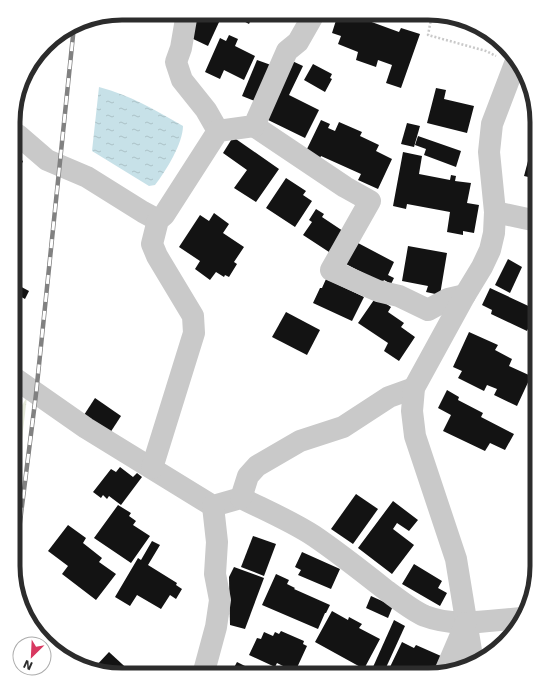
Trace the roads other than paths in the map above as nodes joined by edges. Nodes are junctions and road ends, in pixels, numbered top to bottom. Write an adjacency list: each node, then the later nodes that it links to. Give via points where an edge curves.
1 (186, 20): 5 (street, via 176,62 182,80 206,110)
2 (311, 20): 4 (street, via 298,42 287,51)
3 (513, 67): 7 (street, via 492,124 489,152)
4 (254, 126): 5 (street); 10 (street, via 370,202 331,270 378,292 399,296 428,310 448,299)
5 (218, 131): 8 (street, via 164,215)
6 (20, 137): 8 (street, via 47,160 87,177)
7 (495, 212): 9 (street); 10 (street, via 490,250)
8 (158, 220): 13 (street, via 152,244 193,316 194,333)
9 (530, 220)
10 (465, 294): 12 (street)
11 (20, 382): 13 (street, via 86,428)
12 (414, 388): 14 (street, via 388,397 343,427 300,441 257,466 248,476); 17 (street, via 412,411 415,436 456,559)
13 (152, 468): 15 (street)
14 (241, 498): 15 (street); 17 (street, via 313,536 399,600 425,616)
15 (213, 506): 20 (street, via 215,574 220,600)
16 (515, 618): 17 (street)
17 (466, 623): 18 (street); 19 (street)
18 (473, 657)
19 (448, 666)
20 (205, 668)

